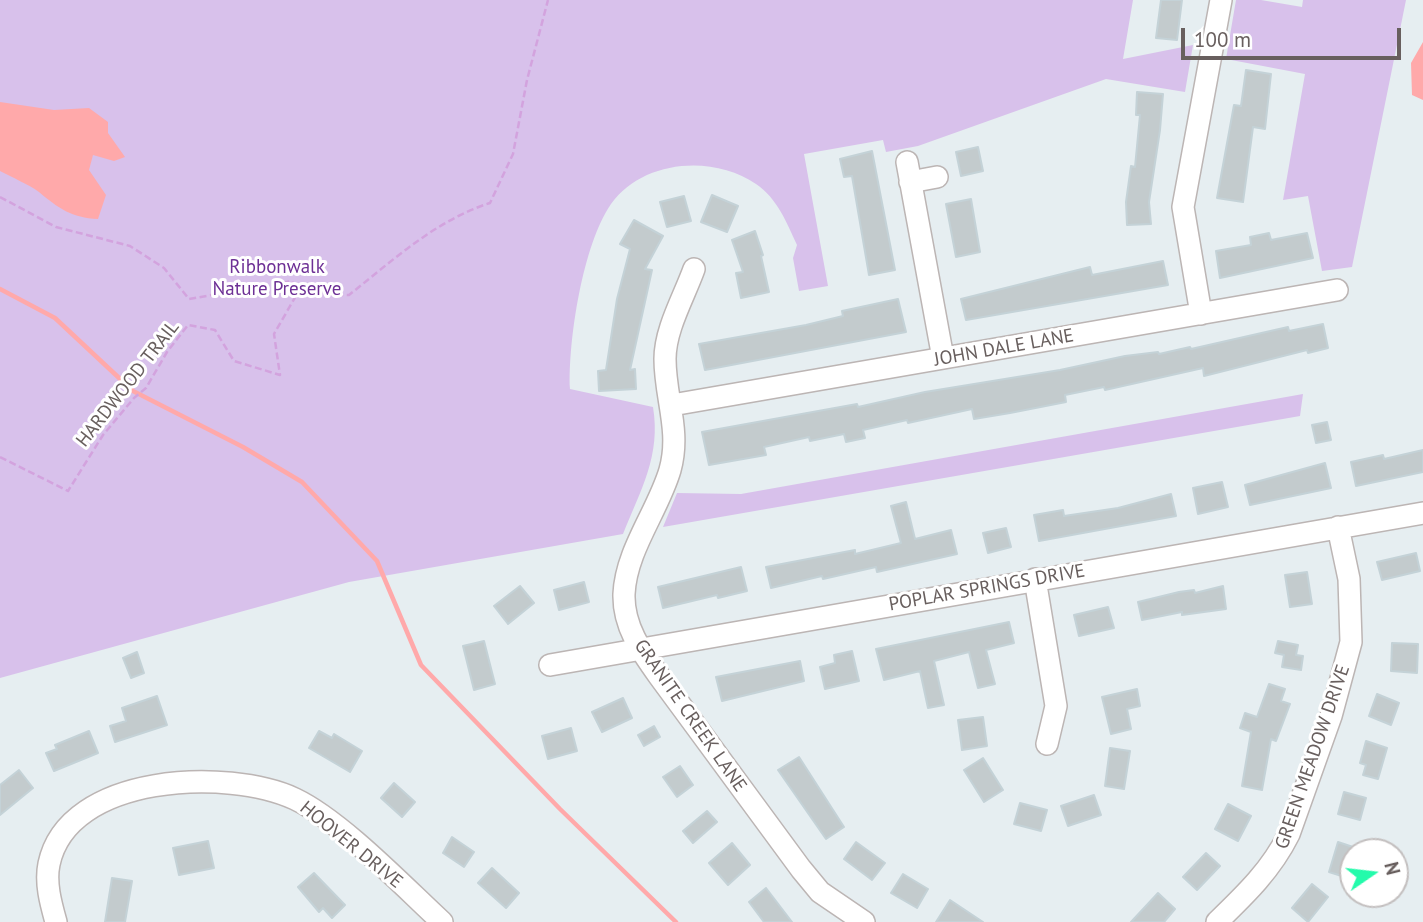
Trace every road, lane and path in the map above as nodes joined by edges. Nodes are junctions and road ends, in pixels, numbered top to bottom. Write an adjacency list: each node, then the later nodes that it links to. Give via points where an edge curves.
1 (548, 0): 7 (path, via 513,154 489,203 470,209 416,242 349,295)
2 (1221, 0): 8 (street, via 1183,207)
3 (937, 177): 9 (street, via 909,172)
4 (0, 197): 7 (path, via 56,227 130,246 164,268 189,299 292,281)
5 (694, 269): 10 (street, GRANITE CREEK LANE, via 669,334 665,358)
6 (1337, 290): 8 (street, JOHN DALE LANE)
7 (297, 294): 11 (path, HARDWOOD TRAIL, via 274,334 280,375 234,362 215,330 188,325 146,388 90,453 68,491)
8 (1202, 314): 9 (street, JOHN DALE LANE)
9 (943, 358): 10 (street, JOHN DALE LANE)
10 (672, 405): 15 (street, GRANITE CREEK LANE, via 676,435 670,470 625,583 626,617)
11 (0, 457)
12 (1423, 513): 13 (street, POPLAR SPRINGS DRIVE)
13 (1338, 527): 14 (street, POPLAR SPRINGS DRIVE); 21 (street, GREEN MEADOW DRIVE, via 1352,610 1352,642 1344,675 1278,857)
14 (1035, 579): 15 (street, POPLAR SPRINGS DRIVE); 17 (street, via 1056,706)
15 (640, 649): 16 (street, POPLAR SPRINGS DRIVE); 20 (street, GRANITE CREEK LANE, via 801,869 820,892)
16 (550, 665)
17 (1047, 744)
18 (56, 922): 19 (street, HOOVER DRIVE, via 49,865 60,840 82,816 108,800 152,786 210,781 263,787 310,808)
19 (442, 922)
20 (864, 922)
21 (1217, 922)

